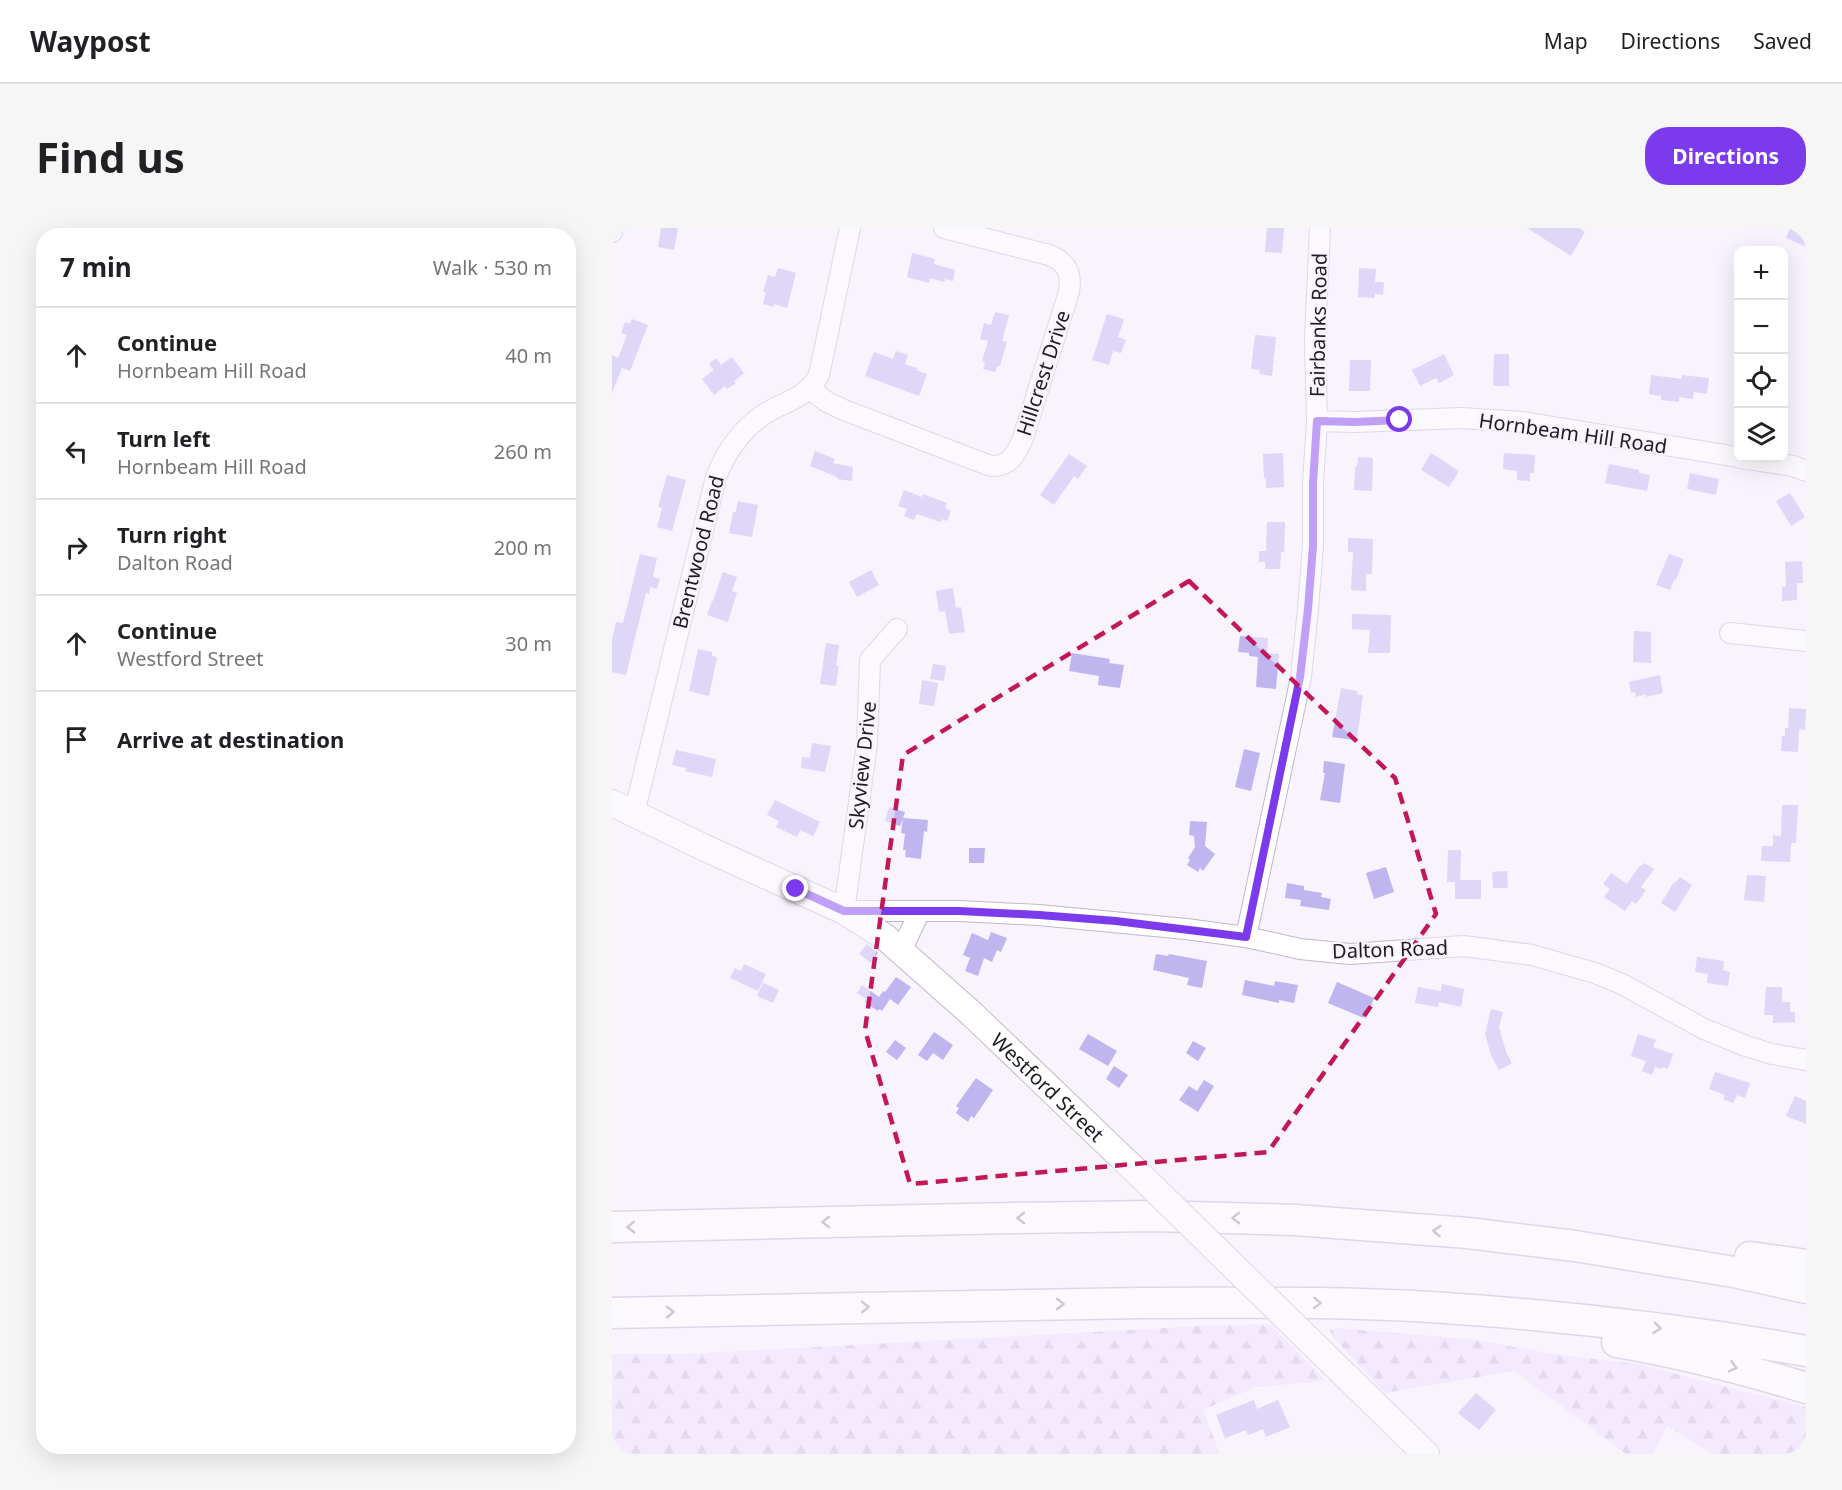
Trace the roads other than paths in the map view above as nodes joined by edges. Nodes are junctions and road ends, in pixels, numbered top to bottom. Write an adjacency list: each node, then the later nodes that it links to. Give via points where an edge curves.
1 (850, 228): 4 (street, via 821,368)
2 (944, 228): 4 (street, Hillcrest Drive, via 1049,255 1068,270 1069,292 1014,456 1004,464 988,465 844,410)
3 (1320, 228): 5 (street, Fairbanks Road, via 1315,340)
4 (810, 389): 12 (street, Brentwood Road, via 753,422 721,466)
5 (1317, 421): 6 (street, Hornbeam Hill Road, via 1461,418 1523,422); 15 (street, via 1313,546 1300,677)
6 (1734, 456)
7 (1769, 462): 8 (street, Hornbeam Hill Road)
8 (1806, 471)
9 (897, 629): 13 (street, Skyview Drive, via 870,660 867,744)
10 (1730, 633): 11 (street)
11 (1806, 640)
12 (623, 808): 13 (main road, Westford Street)
13 (844, 911): 14 (street, Dalton Road); 16 (main road, Westford Street)
14 (920, 911): 15 (street, Dalton Road, via 1116,921); 16 (street)
15 (1246, 937): 17 (street, Dalton Road, via 1300,949 1350,954 1463,946 1532,955 1615,981 1704,1029 1746,1046)
16 (901, 951): 26 (main road, Westford Street, bridge, via 1140,1173)
17 (1806, 1060)
18 (612, 1227): 19 (highway, one-way to 18, via 1295,1220 1152,1216)
19 (1468, 1233): 20 (highway, via 1589,1238); 21 (highway, via 1575,1246)
20 (1806, 1265)
21 (1806, 1288)
22 (1428, 1307): 23 (highway, one-way to 22, via 1289,1302); 24 (highway, one-way to 24, via 1678,1330); 25 (highway, one-way to 25, via 1678,1353)
23 (612, 1313)
24 (1806, 1351)
25 (1806, 1388)
26 (1426, 1454)

